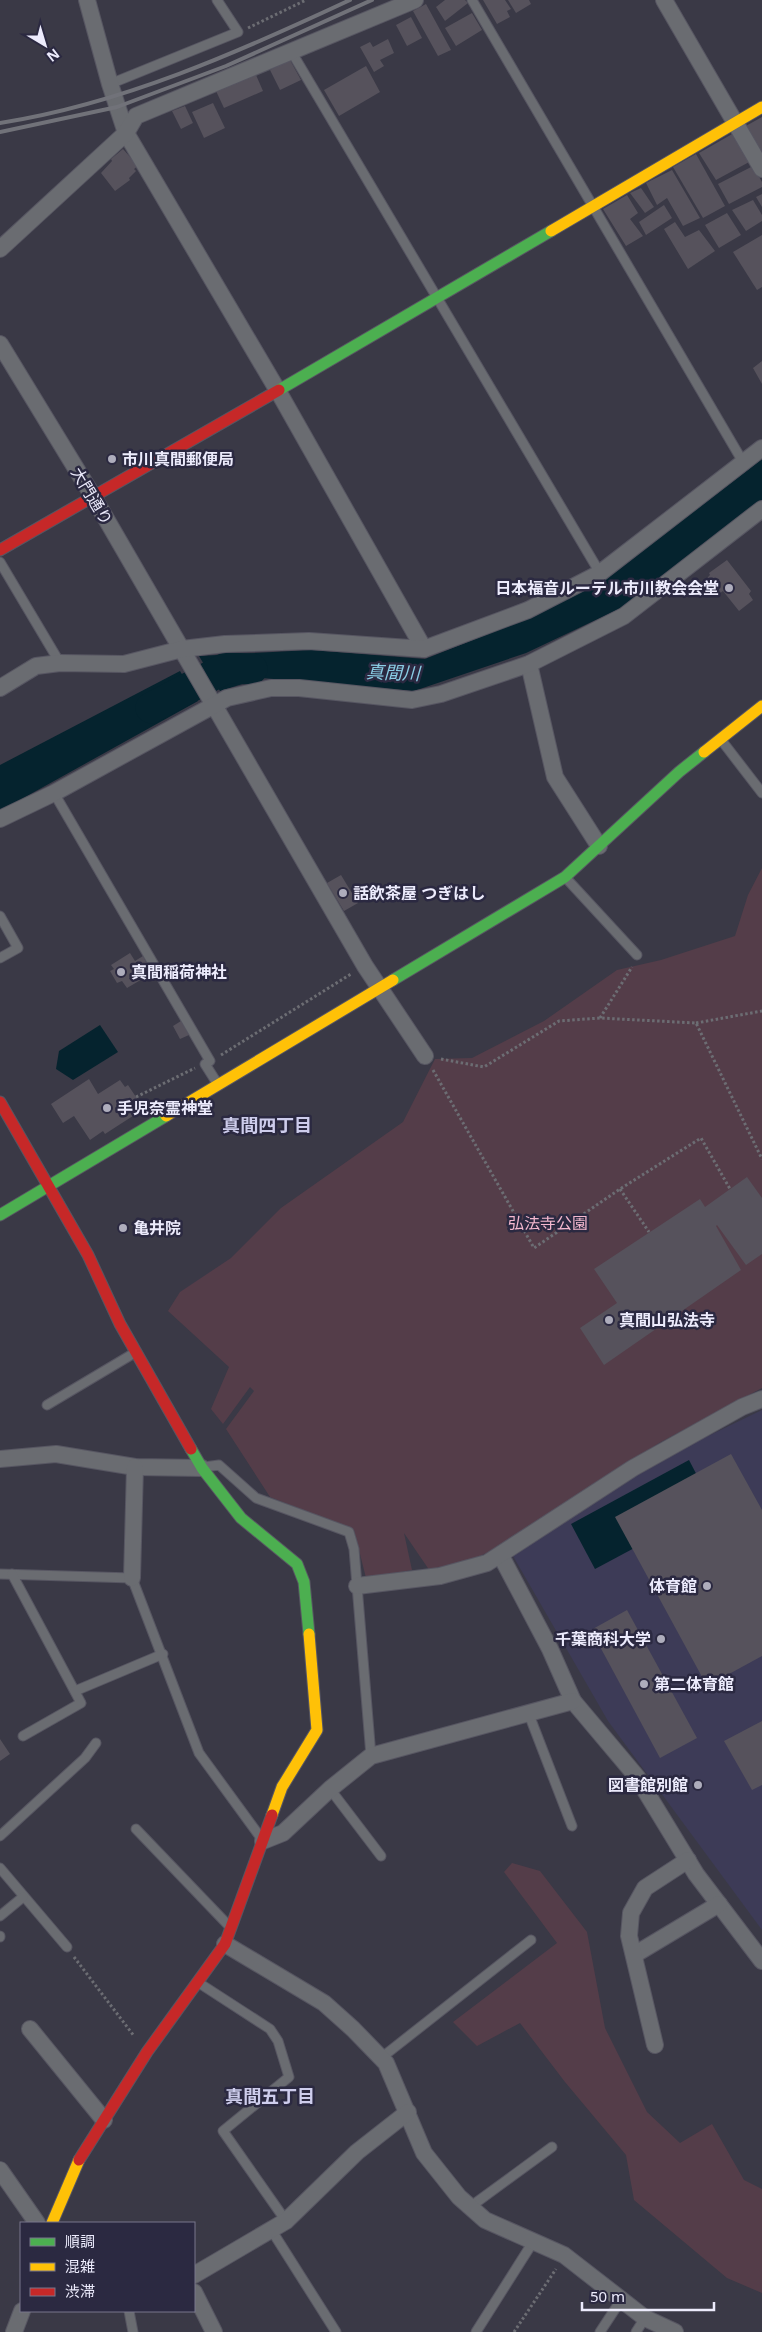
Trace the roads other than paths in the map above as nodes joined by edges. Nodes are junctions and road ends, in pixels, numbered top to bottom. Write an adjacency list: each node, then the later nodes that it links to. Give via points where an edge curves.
1 (87, 0): 7 (street)
2 (217, 0): 7 (lane, via 238,32)
3 (415, 0): 6 (street)
4 (472, 0): 12 (lane)
5 (664, 0): 9 (street)
6 (291, 51): 10 (street, via 136,116); 14 (lane)
7 (110, 84): 10 (street)
8 (762, 107): 9 (street)
9 (734, 123): 11 (street); 12 (street)
10 (126, 133): 13 (street); 16 (street)
11 (762, 170)
12 (593, 206): 14 (street); 18 (lane)
13 (0, 249)
14 (437, 298): 16 (street); 23 (lane)
15 (0, 344): 19 (street, 大門通り)
16 (278, 391): 19 (street); 25 (street)
17 (762, 448): 18 (street)
18 (743, 462): 23 (street)
19 (94, 498): 21 (street); 24 (street, 大門通り)
20 (762, 509): 27 (street, via 624,616)
21 (0, 550)
22 (0, 562): 26 (lane)
23 (600, 573): 25 (street, via 528,610)
24 (182, 650): 25 (street, via 225,644 309,641); 26 (street, via 124,664); 29 (street, 大門通り)
25 (424, 650)
26 (60, 663): 28 (street, via 36,666)
27 (529, 664): 29 (street, via 441,694 412,700 271,688); 35 (street, via 555,777)
28 (0, 688)
29 (214, 704): 32 (street); 40 (street, 大門通り)
30 (762, 706): 31 (street)
31 (720, 738): 33 (lane); 35 (street)
32 (54, 792): 34 (street); 42 (lane)
33 (762, 793)
34 (0, 819)
35 (599, 846): 36 (street)
36 (565, 876): 38 (lane); 40 (street)
37 (0, 916): 39 (lane, via 18,948)
38 (637, 955)
39 (0, 958)
40 (379, 986): 41 (street, 大門通り); 42 (street)
41 (425, 1056)
42 (218, 1086): 44 (street)
43 (0, 1102): 44 (street)
44 (48, 1186): 45 (street); 46 (street, via 88,1254)
45 (0, 1215)
46 (136, 1352): 48 (lane); 51 (street)
47 (762, 1399): 52 (street, via 633,1468)
48 (47, 1405)
49 (0, 1460): 50 (street, via 56,1454)
50 (134, 1467): 51 (street); 55 (street)
51 (202, 1468): 56 (lane, via 219,1465 256,1498 349,1532); 68 (street, via 240,1518 297,1564 304,1582 317,1730 282,1787)
52 (501, 1556): 56 (street, via 488,1563 440,1576); 59 (street, via 550,1649)
53 (0, 1574): 54 (lane)
54 (12, 1574): 55 (lane); 58 (lane)
55 (132, 1578): 57 (lane)
56 (357, 1586): 63 (lane)
57 (163, 1654): 58 (lane); 68 (lane, via 199,1753)
58 (75, 1691): 61 (lane, via 81,1703)
59 (572, 1701): 60 (street); 70 (street, via 637,1777)
60 (528, 1712): 63 (street); 65 (lane)
61 (23, 1736)
62 (96, 1743): 67 (lane, via 85,1758)
63 (371, 1756): 64 (street)
64 (330, 1789): 68 (street, via 283,1833); 69 (lane)
65 (572, 1826)
66 (136, 1829): 75 (lane)
67 (0, 1836)
68 (263, 1841): 75 (street)
69 (381, 1856)
70 (688, 1860): 73 (street); 79 (street, via 645,1888 631,1913 629,1936)
71 (0, 1868): 72 (lane)
72 (23, 1897): 74 (lane); 78 (lane)
73 (719, 1904): 79 (street); 80 (street)
74 (0, 1916)
75 (231, 1928): 77 (street)
76 (531, 1940): 84 (lane)
77 (225, 1944): 81 (street); 84 (street, via 324,2003)
78 (67, 1947)
79 (634, 1955): 83 (street)
80 (762, 1961)
81 (198, 1982): 86 (street, via 147,2052); 92 (lane, via 270,2029 278,2042 289,2077 223,2131)
82 (30, 2029): 86 (street)
83 (655, 2045)
84 (381, 2058): 85 (street)
85 (408, 2112): 89 (street, via 424,2153); 92 (street, via 357,2152)
86 (104, 2120): 91 (street, via 79,2160)
87 (552, 2147): 89 (lane)
88 (0, 2170): 90 (street)
89 (470, 2207): 93 (street, via 485,2220)
90 (36, 2222)
91 (52, 2222)
92 (279, 2226): 94 (street); 103 (lane)
93 (533, 2242): 96 (street, via 564,2255); 104 (lane)
94 (195, 2274)
95 (195, 2294): 102 (street)
96 (621, 2300): 99 (street); 105 (lane)
97 (22, 2312): 100 (street)
98 (129, 2312): 101 (lane)
99 (645, 2318): 106 (lane); 107 (street)
100 (14, 2332)
101 (133, 2332)
102 (214, 2332)
103 (336, 2332)
104 (476, 2332)
105 (600, 2332)
106 (636, 2332)
107 (675, 2332)

